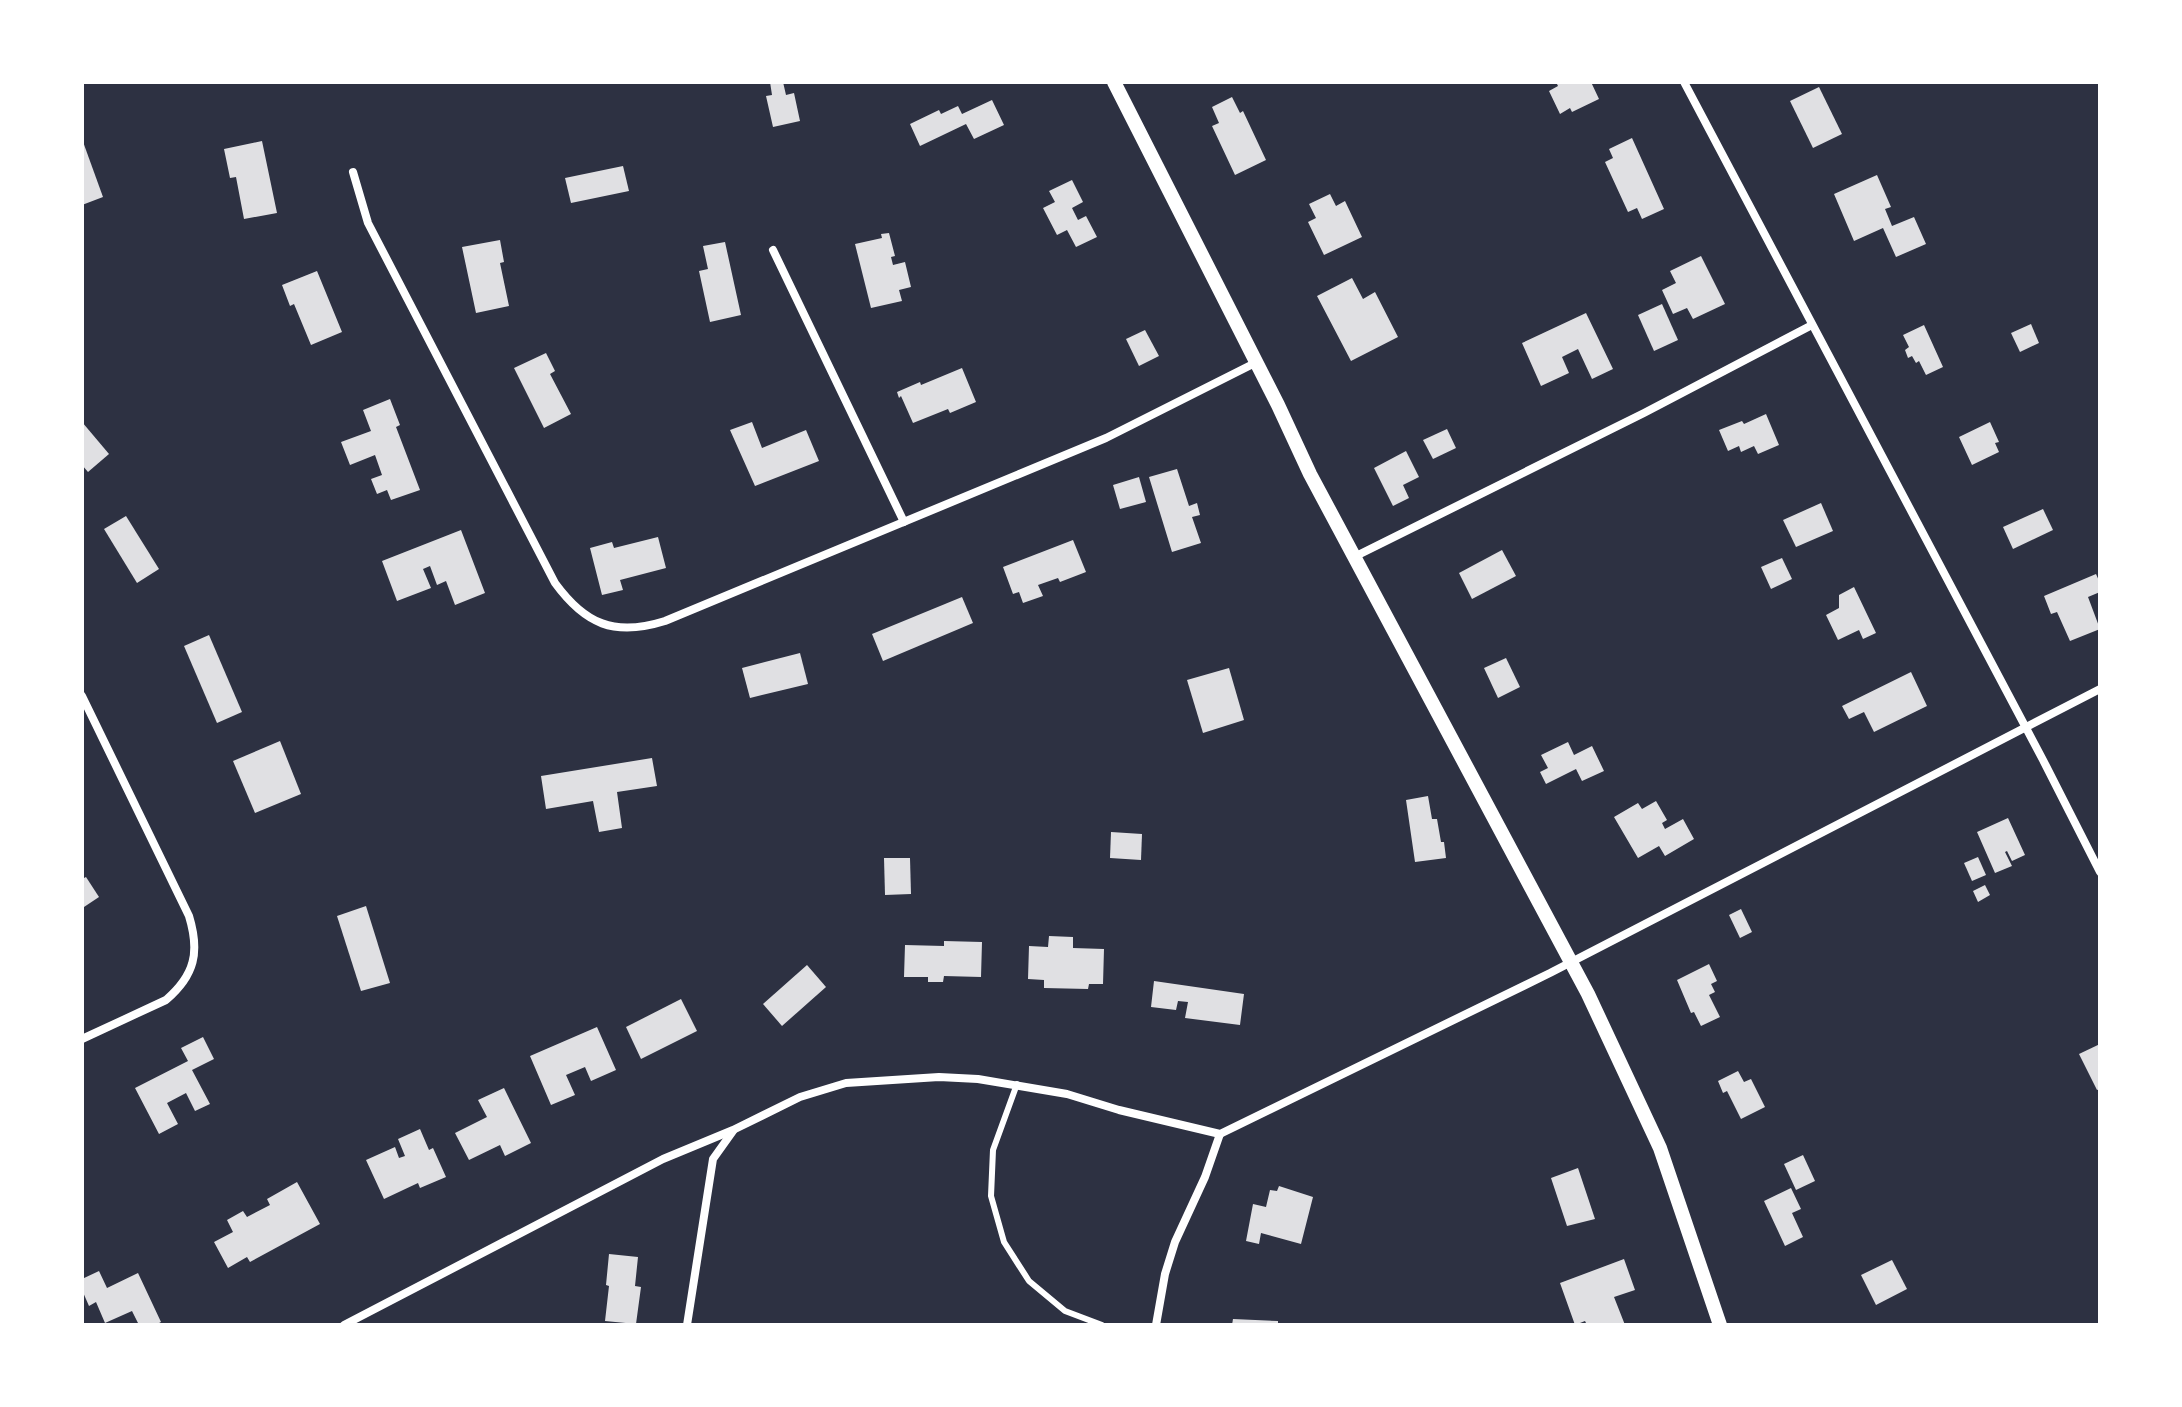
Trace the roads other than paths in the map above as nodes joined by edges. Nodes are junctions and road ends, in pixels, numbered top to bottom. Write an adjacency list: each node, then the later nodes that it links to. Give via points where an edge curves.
1 (1114, 82): 6 (street)
2 (1684, 82): 5 (street)
3 (353, 172): 7 (street, via 368,223 555,583 578,611 611,625 647,627)
4 (773, 250): 7 (street)
5 (1812, 325): 8 (street); 11 (street)
6 (1255, 363): 7 (street, via 1106,438); 8 (street)
7 (904, 522)
8 (1354, 557): 13 (street)
9 (2100, 689): 11 (street)
10 (82, 696): 14 (street, via 195,938 192,966 177,991)
11 (2025, 728): 12 (street); 13 (street)
12 (2100, 872)
13 (1571, 963): 17 (street); 22 (street, via 1660,1148)
14 (82, 1039)
15 (1017, 1084): 16 (street, via 939,1077 846,1083 800,1097); 17 (street); 20 (lane, via 993,1150 991,1196 1004,1242 1029,1281 1065,1311)
16 (733, 1130): 18 (street, via 663,1159); 19 (street, via 713,1159)
17 (1220, 1134): 21 (street, via 1175,1242)
18 (344, 1325)
19 (687, 1325)
20 (1102, 1325)
21 (1156, 1325)
22 (1720, 1325)

